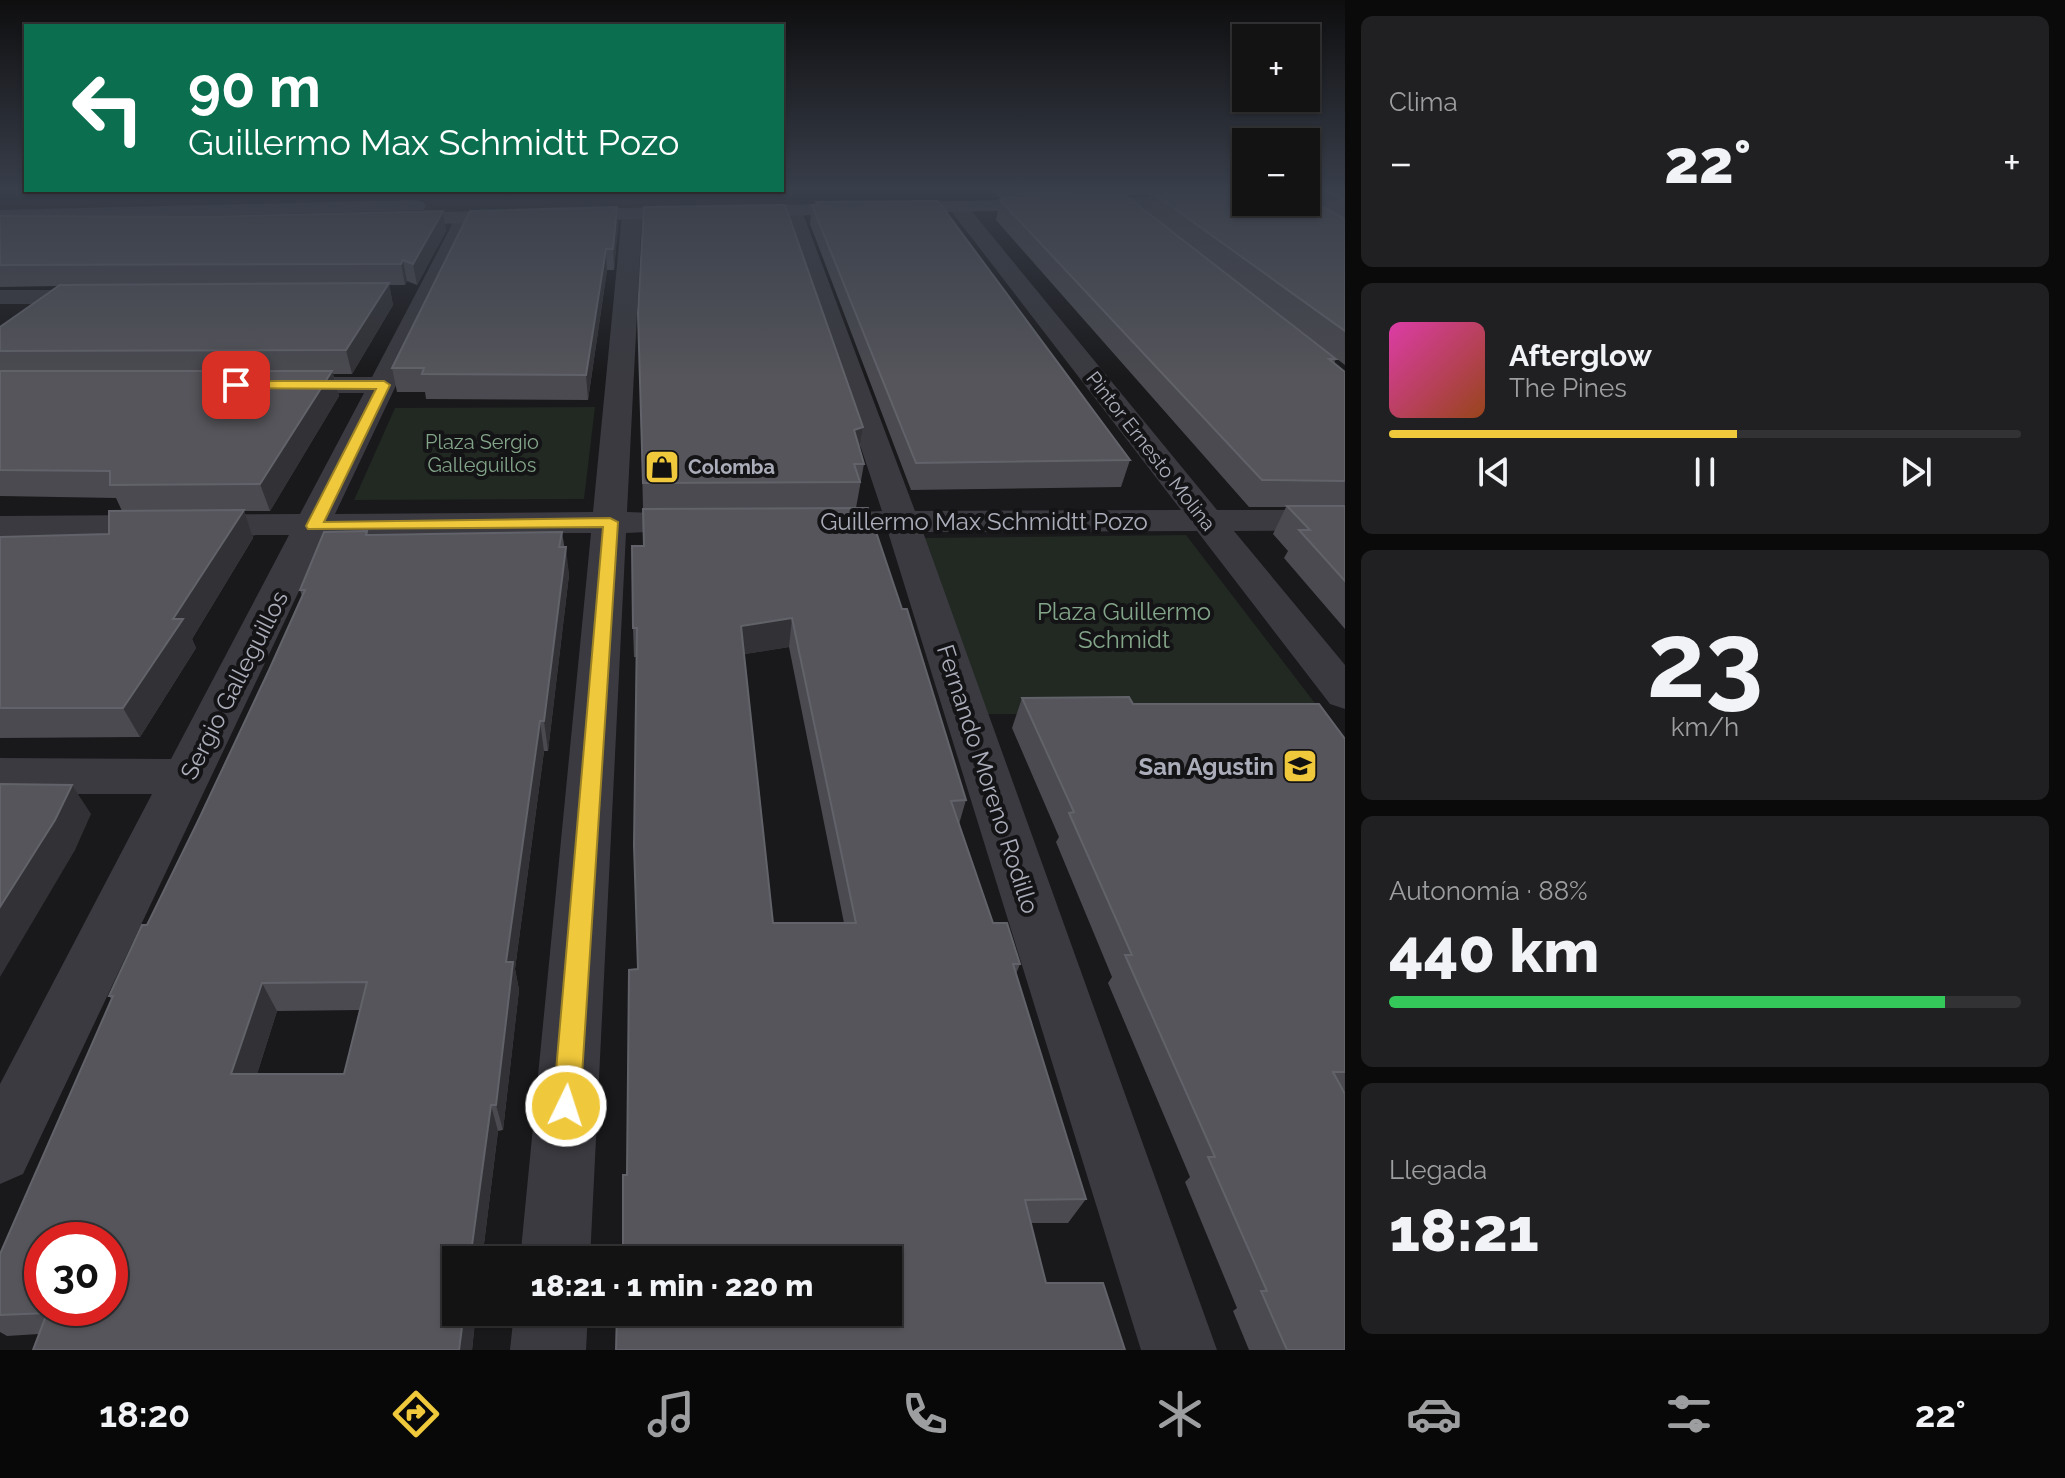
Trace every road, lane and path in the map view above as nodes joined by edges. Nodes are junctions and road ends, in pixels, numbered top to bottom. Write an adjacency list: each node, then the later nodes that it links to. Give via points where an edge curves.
1 (441, 252): 8 (street, Sergio Galleguillos, via 411,295)
2 (629, 252): 12 (street)
3 (807, 252): 10 (street, Fernando Moreno Rodillo)
4 (994, 252): 11 (street, Pintor Ernesto Molina)
5 (0, 297): 6 (street)
6 (119, 297)
7 (246, 385): 8 (street)
8 (384, 385): 16 (street, Sergio Galleguillos)
9 (1345, 520): 11 (street, Guillermo Max Schmidtt Pozo)
10 (902, 521): 11 (street, Guillermo Max Schmidtt Pozo); 14 (street, Guillermo Max Schmidtt Pozo); 24 (street, Fernando Moreno Rodillo)
11 (1206, 521): 17 (street, Pintor Ernesto Molina)
12 (610, 522): 13 (street); 16 (street); 21 (street)
13 (733, 522)
14 (779, 522)
15 (0, 526): 16 (street)
16 (314, 526): 19 (street, Sergio Galleguillos)
17 (1345, 694)
18 (0, 776): 19 (street)
19 (187, 777): 20 (street, Sergio Galleguillos)
20 (0, 1151)
21 (556, 1246)
22 (550, 1326): 23 (street)
23 (548, 1350)
24 (1179, 1350)

